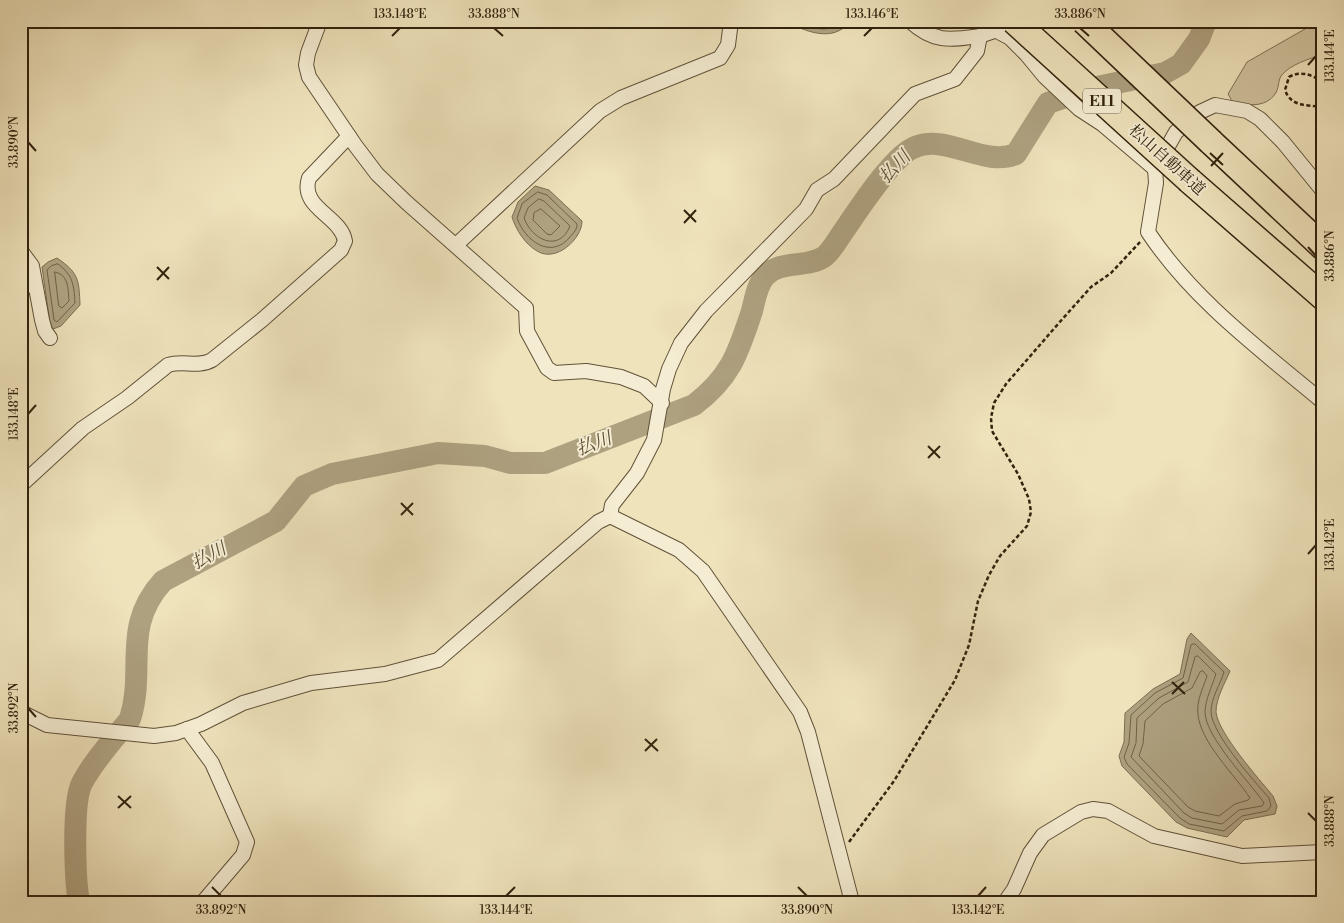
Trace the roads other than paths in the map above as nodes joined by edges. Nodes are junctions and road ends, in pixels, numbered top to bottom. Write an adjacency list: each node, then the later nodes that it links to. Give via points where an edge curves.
1 (320, 21): 8 (street, via 308,53 308,71)
2 (731, 21): 11 (street, via 728,45 720,58 621,98 600,111)
3 (910, 21): 7 (street, via 934,38)
4 (1022, 21): 6 (street)
5 (1084, 21): 12 (highway, E11, bridge)
6 (1001, 24): 7 (street); 9 (street, via 1045,77); 16 (highway, 松山自動車道 / E11, bridge)
7 (980, 36): 19 (street, via 977,51 955,79 915,94 834,179 817,190 806,209 706,310 681,343 669,369)
8 (349, 136): 11 (street, via 377,174); 20 (street, via 307,184 309,197 344,236 345,245 341,250 212,360 206,364 168,364 83,428)
9 (1155, 169): 10 (street, via 1176,132 1214,105 1247,112 1260,119); 18 (street, via 1156,183 1148,232 1182,277 1206,301)
10 (1323, 191)
11 (456, 245): 19 (street, via 526,308 527,331 554,373 586,371 621,377 644,386)
12 (1323, 246)
13 (21, 251): 14 (street, via 32,266)
14 (33, 277): 15 (street); 17 (street, via 45,331)
15 (21, 292)
16 (1323, 297)
17 (50, 338)
18 (1323, 402)
19 (662, 403): 21 (street, via 654,440 637,473 612,505)
20 (21, 485)
21 (610, 516): 23 (street, via 598,522 438,660 385,674 311,683 243,703); 26 (street, via 690,558 703,571 800,712)
22 (21, 712): 23 (street, via 48,725 144,736)
23 (186, 729): 25 (street, via 212,764 247,842 243,855)
24 (1323, 852): 27 (street, via 1242,856 1154,836 1108,811 1093,809 1081,812 1042,835)
25 (203, 902)
26 (852, 902)
27 (1005, 902)

